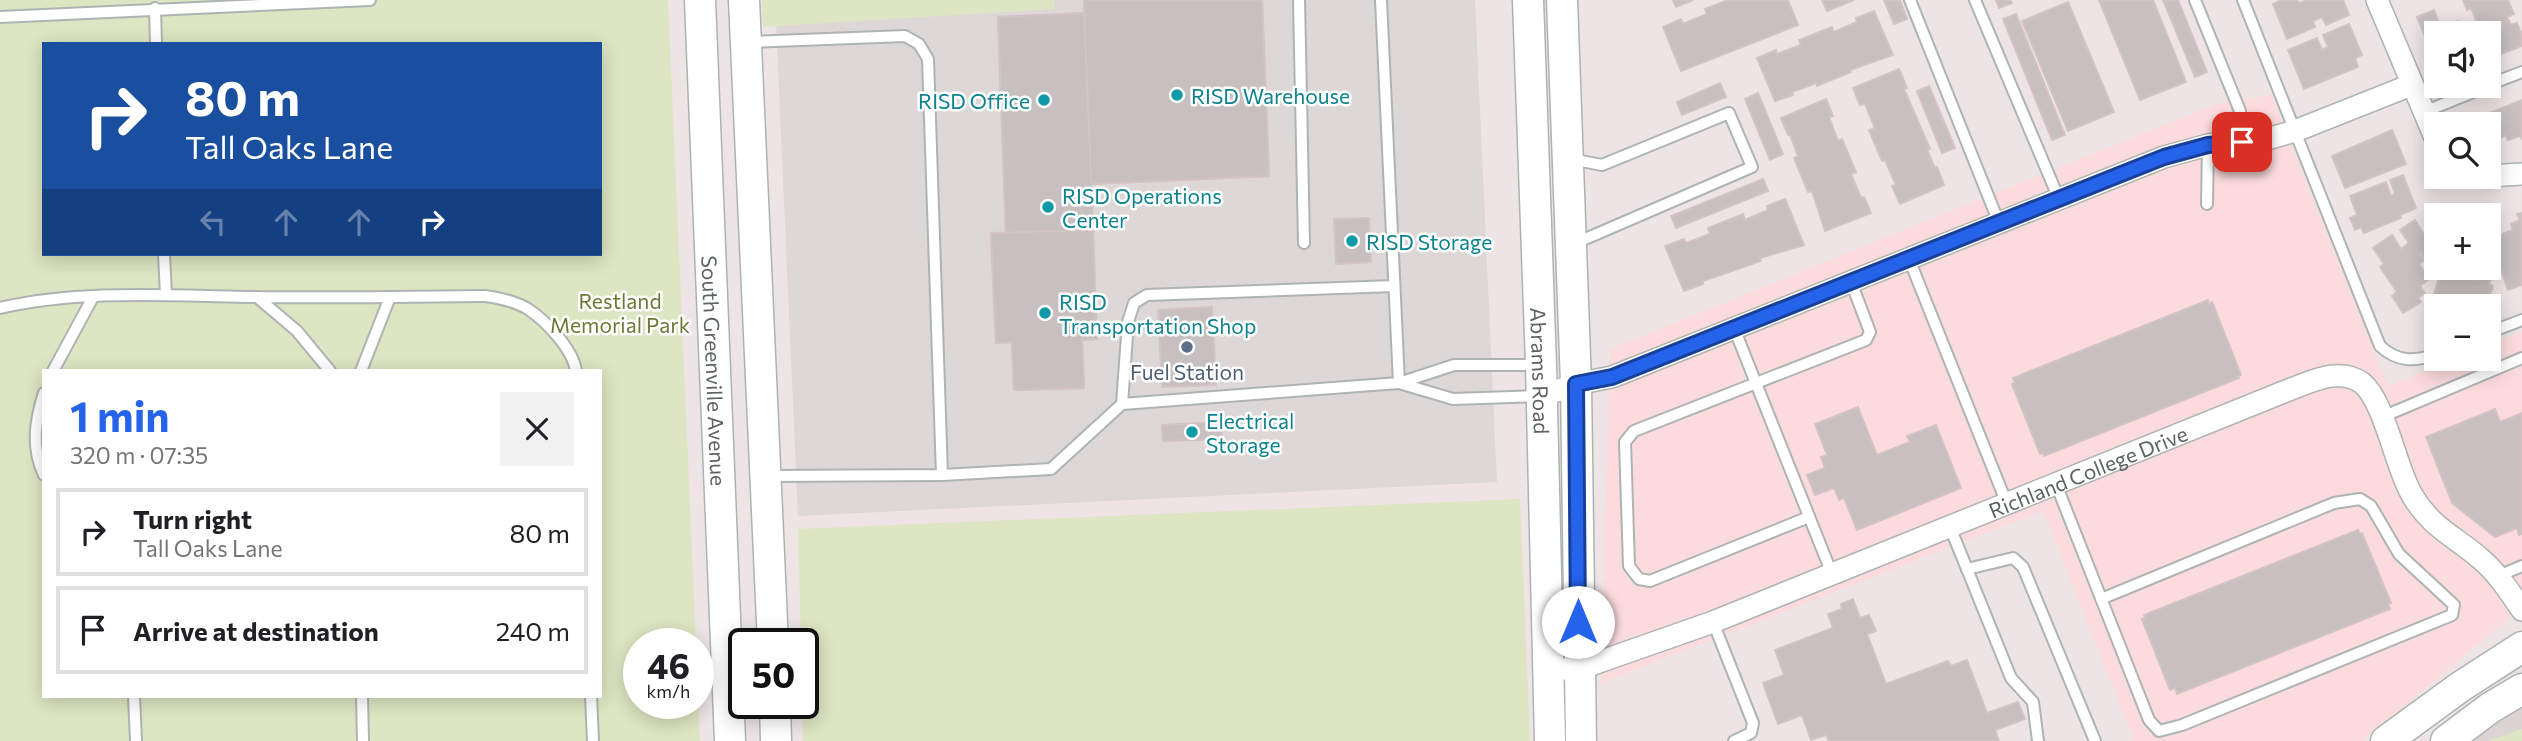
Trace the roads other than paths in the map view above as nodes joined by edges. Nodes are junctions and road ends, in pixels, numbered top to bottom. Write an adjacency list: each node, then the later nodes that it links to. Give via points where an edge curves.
1 (370, 0): 13 (lane)
2 (700, 0): 18 (main road, South Greenville Avenue)
3 (744, 0): 17 (main road)
4 (1299, 0): 34 (lane)
5 (1381, 0): 38 (lane)
6 (1528, 0): 49 (main road, Abrams Road)
7 (1562, 0): 27 (main road, Abrams Road)
8 (1910, 0): 32 (lane)
9 (1975, 0): 30 (lane)
10 (2195, 0): 25 (lane, via 2241,111)
11 (2243, 0): 24 (lane)
12 (2377, 0): 21 (street)
13 (206, 3): 14 (lane)
14 (155, 8): 15 (lane); 16 (lane)
15 (0, 17)
16 (156, 42)
17 (747, 42): 18 (main road); 63 (lane, via 905,36 919,44 928,59); 64 (main road)
18 (702, 44): 62 (main road, South Greenville Avenue)
19 (2522, 72): 20 (lane)
20 (2501, 81)
21 (2412, 85): 23 (street); 24 (street)
22 (2458, 98): 23 (lane)
23 (2424, 112)
24 (2295, 131): 25 (street); 48 (lane, via 2380,346 2392,357)
25 (2242, 142): 26 (street)
26 (2208, 145): 30 (street, via 2164,157); 31 (lane)
27 (1568, 159): 33 (main road, Abrams Road); 33 (lane, via 1602,164 1729,113 1752,167 1586,239)
28 (2522, 174): 29 (street)
29 (2501, 175)
30 (2059, 199): 32 (street)
31 (2207, 204)
32 (1999, 223): 36 (street)
33 (1571, 239): 56 (main road, Abrams Road)
34 (1304, 243)
35 (164, 256): 39 (lane)
36 (1909, 259): 37 (street); 66 (lane)
37 (1851, 282): 45 (street); 55 (lane, via 1870,332 1866,340)
38 (1394, 286): 54 (lane); 59 (lane, via 1147,295 1134,303 1128,322)
39 (166, 295): 40 (lane); 42 (lane)
40 (257, 297): 41 (lane); 51 (lane, via 297,331)
41 (390, 297): 52 (lane); 53 (lane, via 485,296 515,303 556,336)
42 (93, 298): 43 (lane); 50 (lane)
43 (0, 308)
44 (2522, 320): 46 (lane)
45 (1734, 328): 55 (lane); 56 (street, via 1612,377)
46 (2501, 328)
47 (2522, 358): 60 (lane)
48 (2424, 359)
49 (1541, 365): 54 (lane, via 1454,365); 56 (street); 57 (main road, Abrams Road)
50 (54, 369)
51 (328, 369)
52 (361, 369)
53 (575, 369)
54 (1399, 383): 57 (lane, via 1454,398); 59 (lane)
55 (1756, 383): 67 (lane); 67 (lane, via 1627,437 1631,571 1650,581)
56 (1576, 384): 57 (street); 79 (main road, Abrams Road)
57 (1542, 396): 78 (main road, Abrams Road)
58 (42, 404): 61 (lane, via 35,443)
59 (1122, 404): 63 (lane, via 1051,469)
60 (2382, 416): 65 (street, Richland College Drive, via 2361,383 2339,374); 72 (street, Richland College Drive, via 2413,496 2437,527)
61 (42, 468)
62 (719, 475): 64 (main road); 90 (main road, South Greenville Avenue)
63 (942, 475): 64 (lane)
64 (766, 476): 76 (main road)
65 (2056, 484): 66 (street, Richland College Drive); 73 (lane)
66 (2007, 504): 68 (street, Richland College Drive)
67 (1809, 517): 71 (lane)
68 (1950, 527): 70 (lane); 71 (street, Richland College Drive)
69 (2522, 566): 72 (lane)
70 (1967, 569): 95 (lane, via 2011,678 2033,702); 96 (lane, via 2013,558 2022,567)
71 (1832, 574): 75 (street, Richland College Drive)
72 (2498, 576): 74 (street, Richland College Drive)
73 (2101, 599): 73 (lane, via 2148,720 2159,731 2452,615 2454,605 2399,554 2371,506 2360,499 2334,503)
74 (2522, 610)
75 (1713, 622): 79 (street, Richland College Drive); 94 (lane, via 1753,723 1751,733)
76 (772, 628)
77 (2522, 647): 97 (main road)
78 (1547, 669): 79 (street, Richland College Drive); 92 (main road, Abrams Road)
79 (1579, 669): 93 (main road, Abrams Road)
80 (2522, 689): 85 (main road)
81 (134, 698): 87 (lane)
82 (362, 698): 88 (lane)
83 (591, 698): 89 (lane)
84 (2522, 705): 85 (street)
85 (2490, 708): 98 (main road)
86 (775, 719): 91 (main road)
87 (136, 741)
88 (363, 741)
89 (593, 741)
90 (730, 741)
91 (776, 741)
92 (1549, 741)
93 (1581, 741)
94 (1734, 741)
95 (2038, 741)
96 (2095, 741)
97 (2386, 741)
98 (2446, 741)

